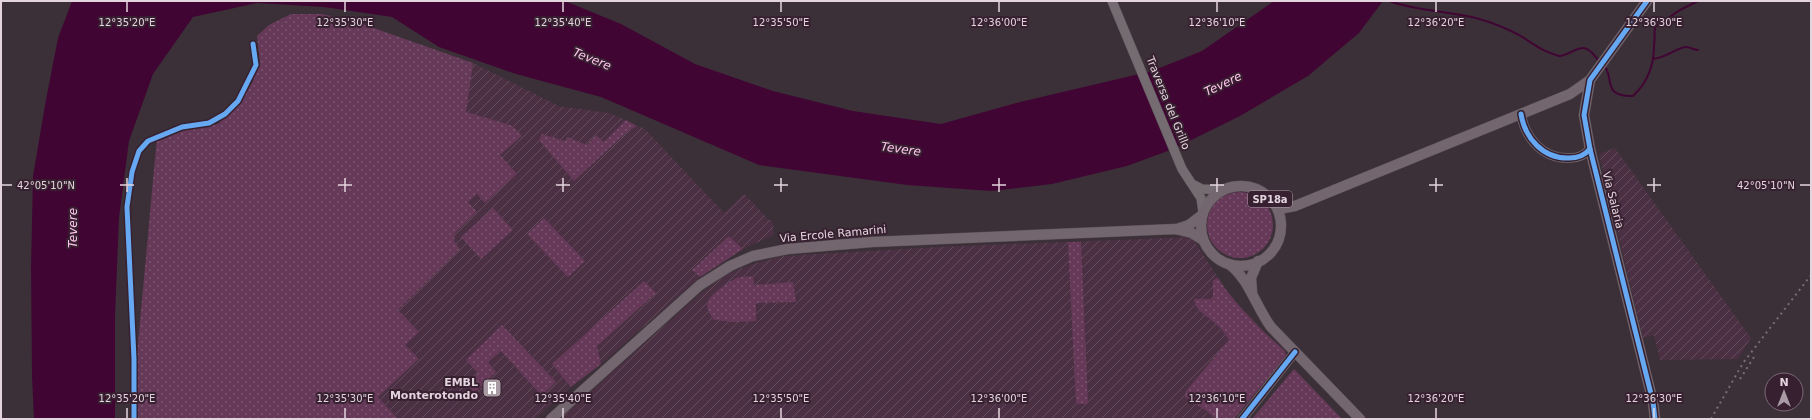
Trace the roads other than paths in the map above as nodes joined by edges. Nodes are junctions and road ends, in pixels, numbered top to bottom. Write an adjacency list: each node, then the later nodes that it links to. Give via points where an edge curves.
1 (1112, 1): 9 (main road, Traversa del Grillo, via 1179,162)
2 (1647, 1): 4 (main road, Via Salaria)
3 (253, 44): 20 (street, via 256,65 238,101 225,114 209,123 182,127 148,141 139,151 132,172 127,207)
4 (1592, 78): 5 (main road, via 1574,92); 7 (main road, Via Salaria)
5 (1564, 96): 6 (main road); 7 (main road, via 1576,98)
6 (1521, 114): 8 (main road, via 1530,137 1549,155 1575,158 1585,155); 11 (main road, via 1294,206)
7 (1584, 115): 8 (main road, Via Salaria)
8 (1590, 149): 23 (main road, Via Salaria, via 1653,402)
9 (1192, 184): 10 (main road, via 1202,189); 12 (main road, Traversa del Grillo, via 1201,198)
10 (1222, 190): 11 (main road, SP18a, via 1234,186 1252,188 1268,197); 12 (main road, via 1212,197)
11 (1276, 206): 15 (main road, SP18a, via 1280,217 1278,239 1273,249)
12 (1203, 214): 13 (main road, Via Ercole Ramarini, via 1189,225); 14 (main road, Traversa del Grillo, via 1200,227)
13 (1175, 229): 14 (main road, Via Ercole Ramarini, via 1192,233); 21 (main road, Via Ercole Ramarini, via 872,242 788,249 753,256 730,266 700,285)
14 (1203, 240): 16 (main road, via 1210,252)
15 (1258, 261): 16 (main road, SP18a, via 1247,265); 17 (main road, via 1251,278)
16 (1229, 264): 17 (main road)
17 (1254, 297): 18 (main road, via 1271,327)
18 (1295, 352): 19 (main road); 22 (main road)
19 (1360, 418)
20 (134, 419)
21 (551, 419)
22 (1242, 419)
23 (1655, 419)

